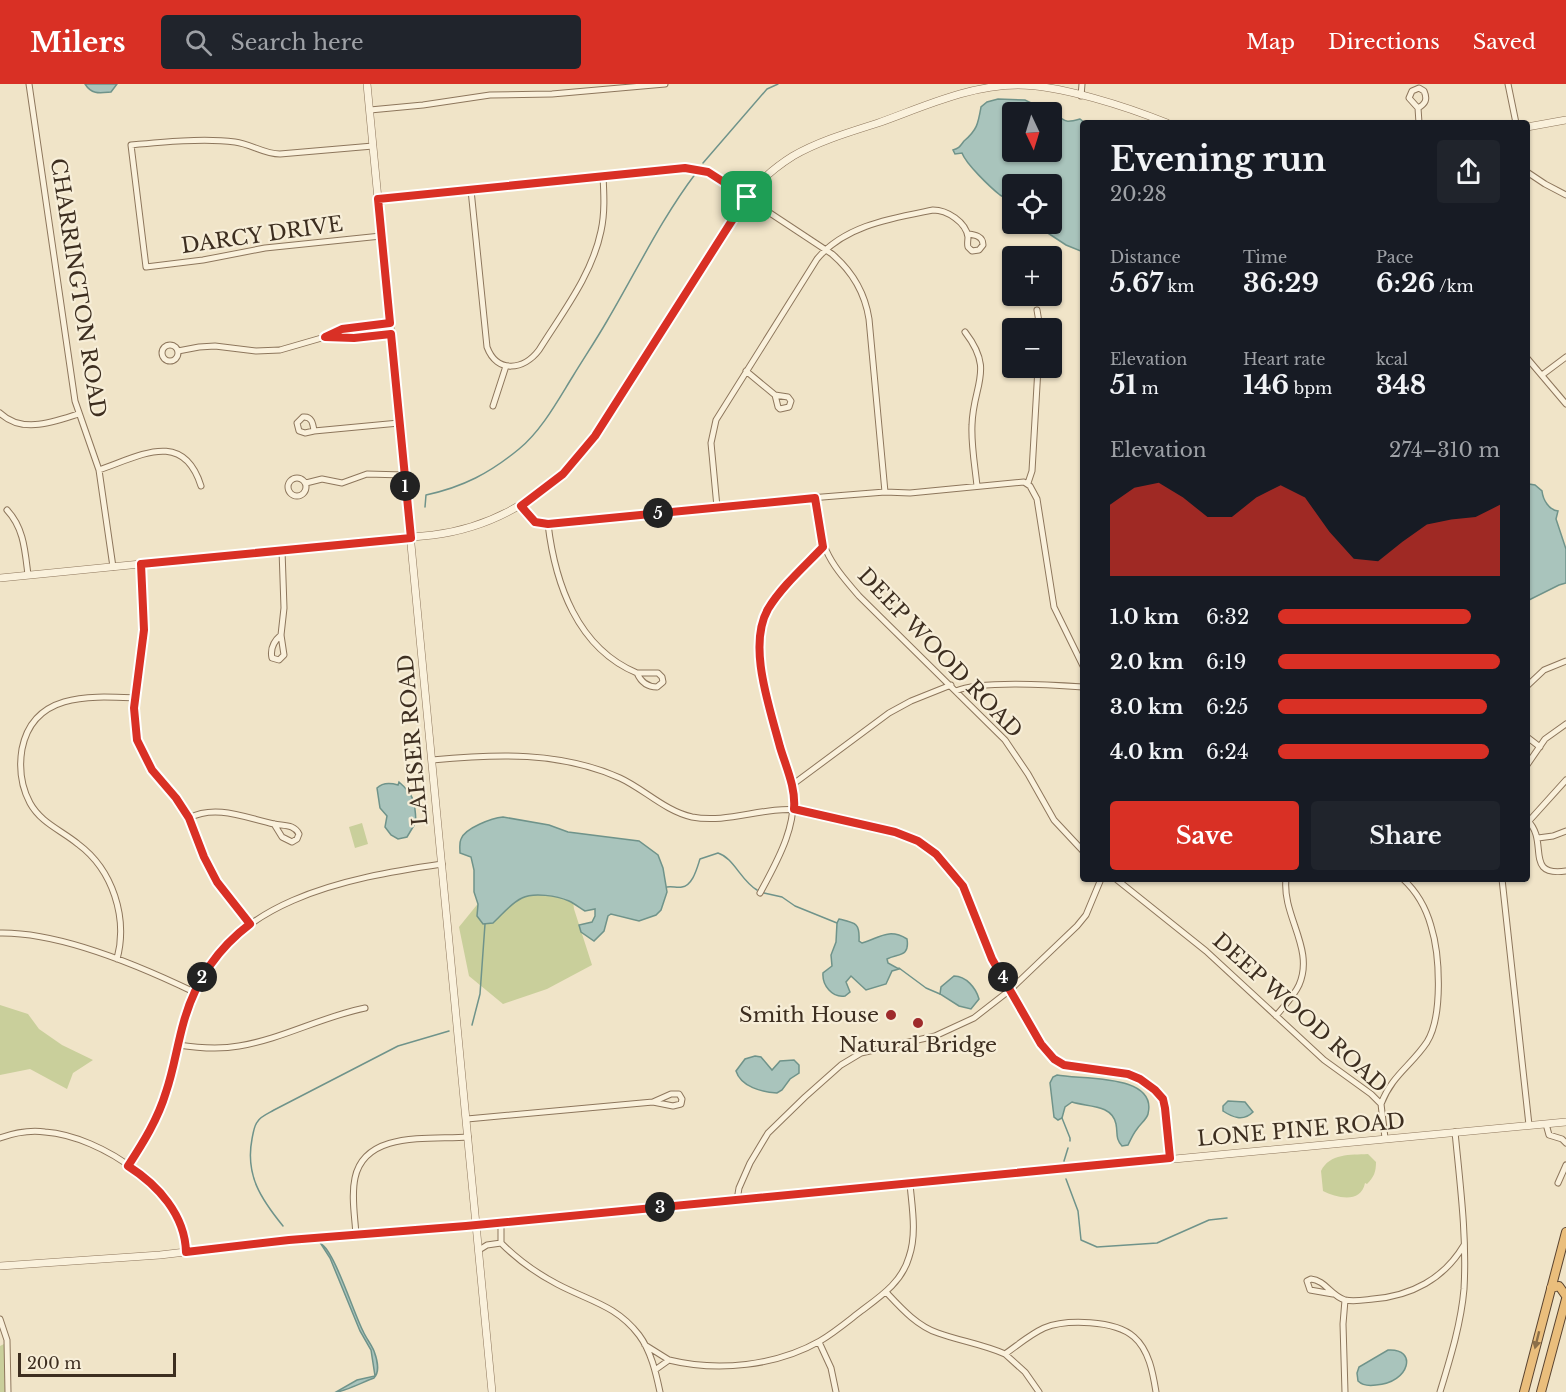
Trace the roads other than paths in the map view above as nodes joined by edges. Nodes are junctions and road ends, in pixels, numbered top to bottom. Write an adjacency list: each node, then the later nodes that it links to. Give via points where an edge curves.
1 (29, 84): 41 (street, CHARRINGTON ROAD)
2 (367, 84): 8 (street, LAHSER ROAD)
3 (665, 84): 8 (street, via 552,94 490,94)
4 (1082, 84): 6 (street)
5 (1508, 84): 11 (street)
6 (1081, 96): 9 (street); 19 (street, via 1018,85 964,93 801,152 766,176)
7 (1418, 108): 10 (street)
8 (370, 110): 14 (street, LAHSER ROAD)
9 (1157, 120)
10 (1419, 120)
11 (1515, 120)
12 (1566, 120): 13 (street)
13 (1530, 126)
14 (373, 146): 20 (street, LAHSER ROAD); 22 (street, DARCY DRIVE, via 280,154 235,142 130,145 147,267 265,248)
15 (1530, 174): 18 (street)
16 (603, 176): 17 (street); 19 (street, via 692,168 708,172); 33 (street, via 602,230 584,277 533,358 519,366)
17 (471, 190): 20 (street); 33 (street, via 487,347 495,360)
18 (1566, 195)
19 (747, 197): 23 (street); 52 (street, via 595,436 563,474)
20 (378, 199): 22 (street, LAHSER ROAD)
21 (968, 234): 23 (street, via 952,215 933,210 855,230)
22 (381, 236): 26 (street, LAHSER ROAD)
23 (825, 249): 34 (street); 50 (street, via 853,276 867,311)
24 (1037, 310): 25 (street)
25 (1038, 318)
26 (390, 323): 28 (street, LAHSER ROAD); 29 (street, via 342,329)
27 (965, 332): 49 (street, via 977,350 981,370 972,423)
28 (391, 334): 29 (street); 42 (street, LAHSER ROAD)
29 (325, 337): 30 (street, via 273,350 215,346)
30 (178, 351)
31 (1566, 357): 35 (street)
32 (1530, 361): 35 (street)
33 (506, 366): 39 (street)
34 (746, 371): 37 (street); 53 (street, via 716,420 713,432)
35 (1542, 375): 38 (street)
36 (1037, 378): 47 (street)
37 (775, 395)
38 (1566, 404)
39 (494, 406)
40 (0, 413): 41 (street, via 11,421 29,425)
41 (78, 414): 44 (street, CHARRINGTON ROAD)
42 (399, 423): 43 (street); 45 (street, LAHSER ROAD)
43 (314, 431)
44 (99, 470): 48 (street, via 148,453 170,450 190,462); 60 (street, CHARRINGTON ROAD)
45 (404, 475): 46 (street, via 367,474 342,483 322,479); 56 (street, LAHSER ROAD)
46 (306, 483)
47 (1028, 483): 49 (street); 64 (street, via 1037,499 1054,605)
48 (201, 486)
49 (977, 486): 50 (street)
50 (885, 492): 51 (street)
51 (815, 498): 53 (street); 57 (street, DEEP WOOD ROAD)
52 (521, 506): 55 (street, via 535,522); 56 (street, via 466,529)
53 (717, 507): 55 (street)
54 (7, 510): 61 (street, via 21,532)
55 (548, 524): 66 (street, via 557,575 574,615 603,652)
56 (411, 538): 58 (street); 75 (street, LAHSER ROAD)
57 (823, 547): 68 (street, DEEP WOOD ROAD, via 859,596); 78 (street, via 776,598 761,629 765,686)
58 (282, 550): 59 (street); 63 (street)
59 (141, 564): 60 (street); 71 (street, via 144,637)
60 (113, 567): 61 (street)
61 (28, 575): 62 (street)
62 (0, 578)
63 (281, 635)
64 (1080, 660)
65 (1566, 662): 67 (street, via 1544,670)
66 (637, 673): 66 (street, via 658,673 663,682 657,687 647,685)
67 (1530, 683)
68 (951, 685): 70 (street, DEEP WOOD ROAD); 78 (street, via 889,713)
69 (1080, 687): 70 (street, via 963,687)
70 (956, 691): 86 (street, DEEP WOOD ROAD, via 1005,740 1054,820)
71 (135, 698): 80 (street, via 134,725 142,754); 97 (street, via 84,698 54,705 30,727 21,756 23,783 34,809 88,852 108,880 120,918)
72 (1566, 724): 74 (street)
73 (1530, 739): 74 (street)
74 (1540, 747): 76 (street)
75 (432, 760): 79 (street, via 510,755 566,761 613,775 675,811 699,818); 87 (street, LAHSER ROAD)
76 (1530, 761)
77 (1566, 780): 81 (street)
78 (792, 785): 79 (street)
79 (794, 809): 94 (street, via 779,857); 98 (street, via 895,832 936,854 963,886 992,959)
80 (189, 818): 82 (street, via 202,812 219,812); 95 (street, via 217,882)
81 (1530, 818)
82 (274, 824): 82 (street, via 285,840 297,839 295,828)
83 (1530, 824): 85 (street)
84 (1566, 831): 85 (street)
85 (1538, 838): 88 (street, via 1544,869)
86 (1080, 848)
87 (442, 864): 95 (street, via 371,876 325,889 288,902); 105 (street, LAHSER ROAD)
88 (1566, 872)
89 (1100, 882): 98 (street, via 1082,920)
90 (1120, 882): 101 (street, DEEP WOOD ROAD, via 1206,951)
91 (1286, 882): 101 (street, via 1286,903 1304,964 1298,987)
92 (1406, 882): 104 (street, via 1431,924 1438,1006 1427,1042 1393,1080)
93 (1502, 882): 108 (street)
94 (760, 893)
95 (250, 924): 99 (street, via 217,955)
96 (0, 933): 97 (street, via 48,937)
97 (117, 959): 99 (street)
98 (1010, 990): 114 (street, via 1035,1036 1054,1059 1072,1067 1128,1074 1159,1094 1167,1116); 119 (street, via 974,1018 947,1032 870,1050 847,1060 768,1134 750,1163)
99 (194, 992): 102 (street)
100 (365, 1008): 102 (street, via 239,1046)
101 (1276, 1016): 104 (street, DEEP WOOD ROAD)
102 (178, 1045): 116 (street, via 159,1113)
103 (653, 1102): 103 (street, via 676,1107 682,1099 675,1093); 105 (street)
104 (1381, 1104): 112 (street, DEEP WOOD ROAD)
105 (467, 1119): 110 (street, LAHSER ROAD)
106 (1566, 1122): 107 (street, LONE PINE ROAD)
107 (1546, 1124): 108 (street, LONE PINE ROAD); 113 (street, via 1549,1135)
108 (1529, 1125): 109 (street, LONE PINE ROAD)
109 (1455, 1132): 112 (street, LONE PINE ROAD); 125 (street)
110 (468, 1137): 121 (street, LAHSER ROAD); 123 (street, via 397,1141 369,1153 355,1176)
111 (0, 1138): 116 (street, via 28,1132 55,1133 95,1147)
112 (1385, 1138): 114 (street, LONE PINE ROAD)
113 (1566, 1143)
114 (1170, 1158): 118 (street, LONE PINE ROAD)
115 (1566, 1165): 117 (street)
116 (128, 1166): 127 (street, via 151,1183 170,1205 183,1232)
117 (1558, 1183)
118 (910, 1184): 119 (street, LONE PINE ROAD); 132 (street, via 912,1246 904,1268)
119 (737, 1200): 120 (street, LONE PINE ROAD)
120 (501, 1223): 121 (street, LONE PINE ROAD); 124 (street)
121 (477, 1225): 123 (street, LONE PINE ROAD); 126 (street, LAHSER ROAD)
122 (1566, 1232): 128 (highway)
123 (357, 1234): 127 (street, LONE PINE ROAD)
124 (501, 1243): 126 (street); 138 (street, via 527,1267 607,1306)
125 (1464, 1244): 135 (street, via 1448,1267 1425,1285 1386,1298); 149 (street, via 1462,1302)
126 (479, 1250): 143 (street, LAHSER ROAD)
127 (186, 1252): 129 (street, LONE PINE ROAD)
128 (1559, 1257): 130 (highway); 131 (highway)
129 (0, 1266)
130 (1566, 1267)
131 (1551, 1288): 134 (highway, via 1559,1286); 150 (highway, one-way to 150)
132 (886, 1292): 137 (street); 139 (street, via 929,1329)
133 (1333, 1294): 135 (street)
134 (1566, 1297): 151 (highway)
135 (1345, 1299): 148 (street)
136 (0, 1319): 142 (street, via 7,1340)
137 (819, 1342): 140 (street, via 771,1360 740,1366 703,1367); 145 (street)
138 (645, 1344): 140 (street); 141 (street)
139 (1005, 1354): 146 (street); 147 (street, via 1047,1327 1070,1323 1109,1325 1128,1332 1140,1343 1150,1363)
140 (669, 1360): 141 (street)
141 (655, 1370): 144 (street)
142 (8, 1392)
143 (492, 1392)
144 (660, 1392)
145 (836, 1392)
146 (1039, 1392)
147 (1156, 1392)
148 (1345, 1392)
149 (1440, 1392)
150 (1524, 1392)
151 (1541, 1392)

